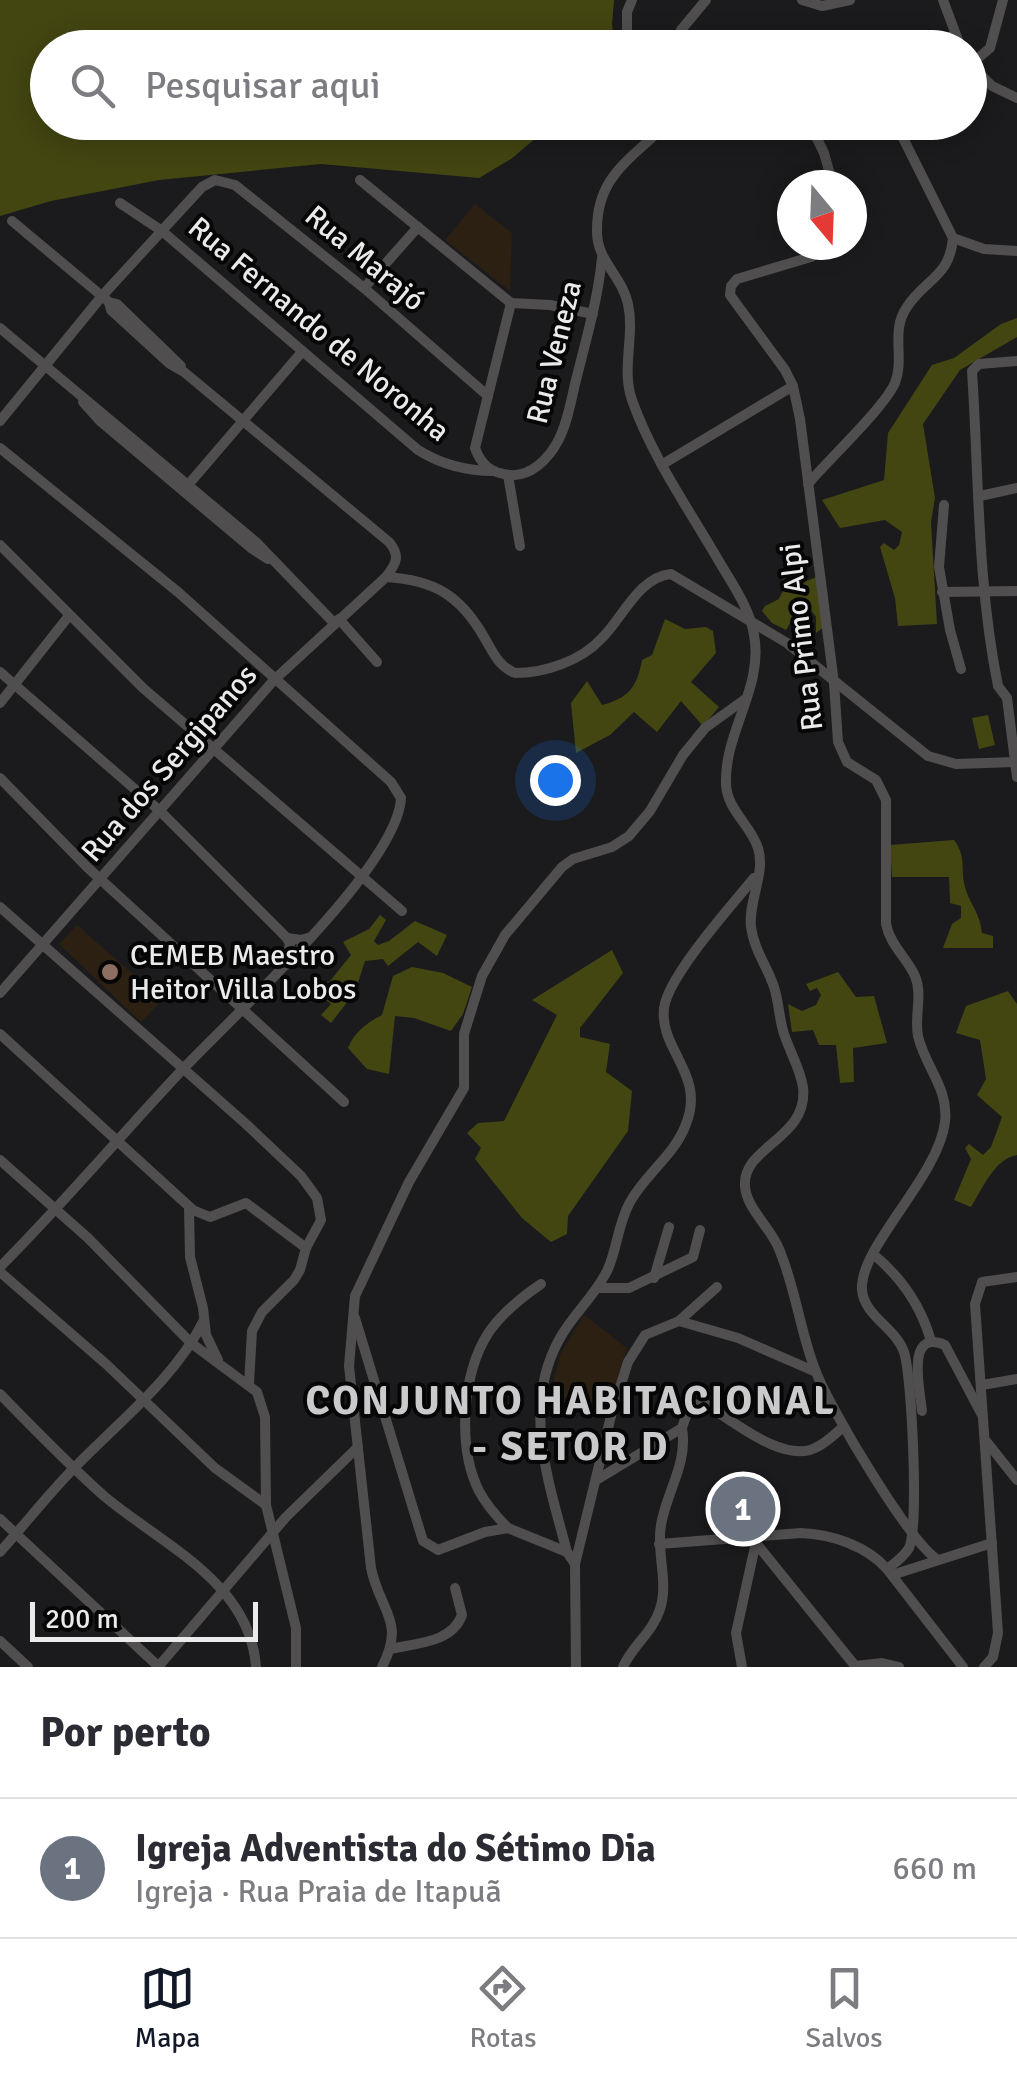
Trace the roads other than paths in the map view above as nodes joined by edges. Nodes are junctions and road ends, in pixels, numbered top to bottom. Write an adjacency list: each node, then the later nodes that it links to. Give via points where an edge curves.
1 (632, 0): 7 (street)
2 (706, 0): 8 (street)
3 (802, 0): 4 (street, via 822,6)
4 (850, 0)
5 (943, 0): 9 (street)
6 (1003, 0): 10 (street)
7 (627, 30)
8 (681, 30)
9 (955, 30)
10 (987, 50)
11 (987, 81): 12 (street)
12 (1017, 98)
13 (647, 140): 24 (street, via 604,190 597,212)
14 (818, 140): 16 (street)
15 (904, 140): 22 (street)
16 (829, 170)
17 (360, 180): 20 (street)
18 (120, 203): 21 (street, Rua Fernando de Noronha)
19 (12, 221): 27 (street)
20 (418, 227): 26 (street); 28 (street)
21 (162, 231): 26 (street, Rua Marajó, via 202,187 215,180 235,185); 27 (street); 31 (street, Rua Fernando de Noronha)
22 (953, 238): 23 (street); 43 (street, via 939,276 900,318 894,384)
23 (1017, 251)
24 (602, 258): 29 (street, Rua Veneza); 40 (street, via 628,304 630,396)
25 (799, 260): 34 (street, Rua Primo Alpi, via 750,272 731,286 734,304)
26 (364, 288): 35 (street, Rua Marajó)
27 (105, 299): 33 (street); 38 (street)
28 (511, 303): 29 (street); 35 (street, Rua Veneza)
29 (593, 314): 42 (street, Rua Veneza, via 558,441 529,471)
30 (0, 328): 33 (street)
31 (300, 353): 38 (street); 41 (street, Rua Fernando de Noronha, via 434,460)
32 (1017, 363): 46 (street, via 979,364 972,371)
33 (44, 365): 36 (street); 37 (street)
34 (793, 386): 40 (street); 43 (street, Rua Primo Alpi)
35 (488, 396): 41 (street, Rua Veneza, via 475,448)
36 (80, 397): 44 (street); 50 (street, via 100,422)
37 (0, 421)
38 (242, 421): 44 (street); 51 (street, via 389,542 397,559)
39 (0, 448): 61 (street, via 178,592)
40 (663, 464): 56 (street)
41 (494, 471): 42 (street)
42 (508, 475): 49 (street)
43 (808, 484): 62 (street, Rua Primo Alpi)
44 (188, 485): 50 (street)
45 (1017, 488): 46 (street)
46 (980, 496): 54 (street)
47 (944, 505): 53 (street)
48 (0, 545): 55 (street)
49 (520, 546)
50 (281, 566): 57 (street)
51 (386, 577): 56 (street, via 428,583 458,602 497,661 515,674 586,652 661,574 683,578); 57 (street, Rua dos Sergipanos)
52 (1017, 591): 54 (street)
53 (942, 592): 54 (street); 59 (street)
54 (982, 592): 64 (street, via 998,686)
55 (68, 617): 63 (street); 67 (street)
56 (750, 619): 62 (street); 65 (street, via 755,662)
57 (337, 621): 58 (street); 61 (street, Rua dos Sergipanos)
58 (377, 662)
59 (962, 669)
60 (0, 672): 63 (street)
61 (274, 680): 67 (street, Rua dos Sergipanos); 73 (street, via 401,798)
62 (834, 682): 68 (street, via 928,756 956,764); 95 (street, Rua Primo Alpi, via 842,754 876,780 886,800 886,924 917,981 918,1036 945,1101 938,1151)
63 (15, 686): 66 (street); 71 (street)
64 (1012, 697): 68 (street)
65 (745, 699): 72 (street, via 729,748 726,791 757,846); 102 (street, via 705,728 629,836 566,863 495,950 465,1026 464,1088 360,1281)
66 (0, 703)
67 (212, 748): 71 (street, Rua dos Sergipanos); 73 (street)
68 (1015, 762): 69 (street)
69 (1017, 777)
70 (0, 778): 74 (street)
71 (160, 811): 74 (street, Rua dos Sergipanos); 80 (street)
72 (758, 874): 75 (street); 77 (street)
73 (362, 877): 78 (street); 79 (street)
74 (101, 879): 81 (street, Rua dos Sergipanos); 84 (street)
75 (735, 902): 77 (street); 101 (street, via 671,986 665,1020 688,1076 690,1114 629,1204)
76 (0, 907): 81 (street)
77 (752, 908): 108 (street, via 753,938 773,983 803,1100 794,1125 757,1159 744,1183 784,1261)
78 (402, 911)
79 (312, 936): 80 (street); 82 (street)
80 (287, 938): 82 (street)
81 (43, 946): 83 (street, Rua dos Sergipanos); 86 (street)
82 (286, 965): 84 (street)
83 (0, 993)
84 (245, 1009): 86 (street); 87 (street)
85 (0, 1034): 88 (street)
86 (183, 1070): 88 (street); 94 (street, via 317,1198 322,1212)
87 (344, 1102)
88 (118, 1142): 90 (street); 91 (street)
89 (0, 1160): 91 (street)
90 (188, 1207): 94 (street, via 210,1217 246,1203); 103 (street, via 190,1257)
91 (57, 1210): 96 (street); 106 (street)
92 (669, 1227): 98 (street)
93 (700, 1230): 98 (street, via 694,1257)
94 (306, 1248): 110 (street, via 294,1280 256,1321)
95 (873, 1254): 105 (street, via 912,1297); 128 (street, Rua Primo Alpi, via 864,1299 904,1351)
96 (0, 1269): 113 (street)
97 (1017, 1277): 111 (street, via 982,1282 974,1304)
98 (654, 1278): 101 (street, via 629,1288)
99 (541, 1284): 125 (street, via 492,1328 470,1390 473,1475)
100 (716, 1287): 104 (street)
101 (597, 1288): 133 (street, via 558,1340 538,1418)
102 (353, 1312): 119 (street); 125 (street, via 422,1541 438,1550)
103 (204, 1320): 106 (street); 107 (street)
104 (679, 1321): 108 (street); 121 (street, via 646,1335 632,1352)
105 (931, 1341): 114 (street, via 918,1354); 115 (street, via 945,1345)
106 (191, 1343): 107 (street); 113 (street)
107 (220, 1364): 110 (street)
108 (816, 1372): 116 (street)
109 (1017, 1379): 111 (street)
110 (249, 1384): 123 (street, via 266,1417)
111 (982, 1385): 115 (street)
112 (0, 1394): 120 (street)
113 (143, 1400): 120 (street); 123 (street)
114 (922, 1412)
115 (983, 1416): 118 (street)
116 (843, 1427): 117 (street, via 816,1448 794,1452 707,1404 688,1410); 128 (street)
117 (682, 1428): 121 (street); 131 (street, via 682,1463)
118 (986, 1440): 122 (street); 130 (street)
119 (358, 1447): 127 (street); 140 (street, via 370,1568 393,1629)
120 (74, 1468): 126 (street); 138 (street)
121 (598, 1479): 135 (street)
122 (1017, 1480)
123 (266, 1506): 127 (street)
124 (0, 1518): 126 (street)
125 (508, 1528): 133 (street)
126 (16, 1534): 132 (street); 142 (street)
127 (272, 1534): 138 (street); 144 (street, via 296,1628)
128 (913, 1534): 134 (street); 136 (street)
129 (756, 1539): 131 (street); 136 (street, via 818,1534 864,1550); 148 (street, via 736,1632); 149 (street)
130 (992, 1543): 134 (street); 152 (street, via 998,1634)
131 (659, 1544): 147 (street, via 662,1603)
132 (0, 1552)
133 (567, 1552): 135 (street)
134 (938, 1560): 136 (street)
135 (576, 1564): 146 (street)
136 (889, 1572): 151 (street)
137 (454, 1588): 140 (street, via 462,1615 455,1630)
138 (222, 1591): 142 (street); 143 (street, via 244,1620)
139 (0, 1641): 141 (street)
140 (390, 1650): 145 (street)
141 (28, 1667)
142 (158, 1667)
143 (256, 1667)
144 (296, 1667)
145 (382, 1667)
146 (576, 1667)
147 (623, 1667)
148 (742, 1667)
149 (855, 1667): 150 (street)
150 (899, 1667)
151 (963, 1667)
152 (984, 1667)

